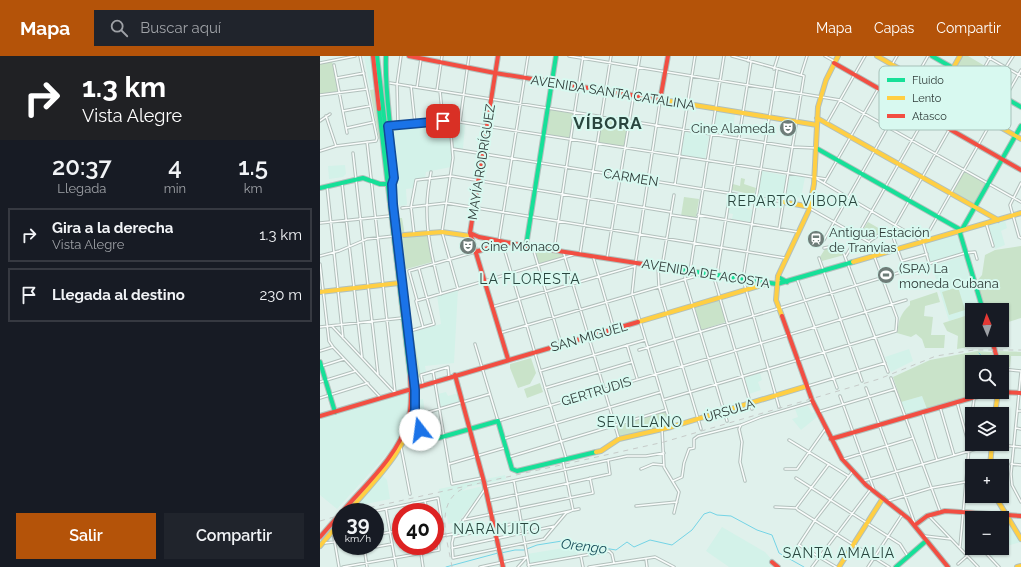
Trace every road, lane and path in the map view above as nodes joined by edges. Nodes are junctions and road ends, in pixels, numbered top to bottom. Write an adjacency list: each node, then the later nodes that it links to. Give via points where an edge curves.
1 (355, 56): 40 (street)
2 (360, 56): 57 (street)
3 (373, 56): 134 (main road)
4 (377, 56): 119 (main road)
5 (386, 56): 119 (main road)
6 (400, 56): 68 (street)
7 (409, 56): 35 (main road, AVENIDA SANTA CATALINA)
8 (442, 56): 37 (street)
9 (470, 56): 50 (street)
10 (498, 56): 58 (main road, MAYÍA RODRÍGUEZ)
11 (528, 56): 63 (street)
12 (556, 56): 67 (main road)
13 (569, 56): 33 (street)
14 (611, 56): 41 (street)
15 (640, 56): 51 (street)
16 (668, 56): 56 (main road)
17 (695, 56): 62 (street)
18 (724, 56): 65 (street)
19 (732, 56): 36 (street)
20 (749, 56): 36 (street)
21 (778, 56): 52 (street)
22 (807, 56): 59 (street)
23 (825, 56): 39 (street)
24 (838, 56): 39 (main road)
25 (865, 56): 60 (street)
26 (877, 56): 43 (main road)
27 (897, 56): 43 (street)
28 (928, 56): 44 (street)
29 (932, 56): 45 (main road)
30 (960, 56): 46 (main road)
31 (986, 56): 34 (street)
32 (1013, 56): 49 (street)
33 (583, 57): 41 (street); 71 (street)
34 (990, 57): 47 (street); 48 (street)
35 (421, 58): 37 (main road, AVENIDA SANTA CATALINA); 72 (street)
36 (748, 61): 38 (street)
37 (441, 62): 50 (main road, AVENIDA SANTA CATALINA); 77 (street)
38 (751, 62): 52 (street); 69 (street)
39 (834, 62): 60 (main road); 84 (main road)
40 (320, 63)
41 (610, 63): 51 (street); 78 (street)
42 (334, 65): 64 (street)
43 (892, 65)
44 (923, 66)
45 (950, 66)
46 (954, 66)
47 (985, 66)
48 (1004, 66)
49 (1007, 66)
50 (468, 67): 58 (main road, AVENIDA SANTA CATALINA); 81 (street)
51 (638, 68): 56 (street); 83 (street)
52 (774, 69): 53 (street)
53 (777, 70): 59 (street); 74 (street)
54 (1011, 70): 61 (street)
55 (1021, 70): 61 (street)
56 (665, 72): 62 (street); 86 (main road)
57 (364, 73): 64 (street); 73 (street)
58 (495, 73): 63 (main road, AVENIDA SANTA CATALINA); 85 (main road, MAYÍA RODRÍGUEZ)
59 (801, 75): 79 (street, via 804,76)
60 (854, 75): 75 (main road); 87 (street)
61 (1020, 75): 76 (street)
62 (692, 76): 65 (street); 90 (street)
63 (524, 77): 67 (main road, AVENIDA SANTA CATALINA); 89 (street)
64 (337, 78): 80 (street)
65 (720, 80): 69 (street); 94 (street)
66 (390, 82): 68 (street)
67 (552, 82): 71 (main road, AVENIDA SANTA CATALINA); 93 (main road)
68 (397, 84): 70 (street); 112 (street)
69 (747, 84): 74 (street); 97 (street)
70 (411, 86): 72 (street); 114 (street)
71 (579, 86): 78 (main road, AVENIDA SANTA CATALINA); 96 (street)
72 (417, 87): 77 (street)
73 (367, 89): 80 (street); 91 (street)
74 (774, 89): 79 (street); 102 (street)
75 (878, 89): 98 (street)
76 (1011, 89)
77 (438, 91): 81 (street); 104 (street)
78 (606, 91): 83 (main road, AVENIDA SANTA CATALINA); 101 (street)
79 (801, 93): 84 (street); 111 (street)
80 (340, 94): 82 (street); 95 (street)
81 (464, 94): 85 (street); 110 (street)
82 (320, 95)
83 (633, 95): 86 (main road, AVENIDA SANTA CATALINA); 106 (street)
84 (821, 96): 87 (street); 107 (main road)
85 (492, 99): 89 (street); 116 (main road, MAYÍA RODRÍGUEZ)
86 (660, 100): 90 (main road, AVENIDA SANTA CATALINA); 117 (street)
87 (840, 100): 98 (street); 113 (street)
88 (1011, 101): 92 (main road)
89 (520, 104): 93 (street); 128 (street)
90 (688, 104): 94 (main road, AVENIDA SANTA CATALINA); 121 (street)
91 (370, 106): 95 (street); 109 (street)
92 (1021, 107)
93 (548, 108): 96 (street); 131 (main road)
94 (715, 108): 97 (main road, AVENIDA SANTA CATALINA); 130 (street)
95 (343, 111): 120 (street)
96 (575, 112): 101 (street); 137 (street)
97 (742, 112): 102 (main road, AVENIDA SANTA CATALINA); 135 (street)
98 (864, 113): 108 (street); 132 (street)
99 (330, 114): 100 (street)
100 (326, 116): 103 (street); 142 (street)
101 (601, 117): 106 (street); 141 (street)
102 (769, 117): 111 (main road, AVENIDA SANTA CATALINA); 140 (street)
103 (320, 121)
104 (443, 121): 105 (street); 114 (street)
105 (450, 121): 110 (street); 148 (street)
106 (629, 121): 117 (street); 146 (street)
107 (817, 121): 111 (main road, AVENIDA SANTA CATALINA, via 810,124); 113 (main road, via 823,120); 147 (main road)
108 (879, 121)
109 (374, 122): 120 (street); 139 (street, via 376,141)
110 (460, 122): 116 (street)
111 (796, 122): 144 (street)
112 (398, 123): 115 (street); 119 (street)
113 (827, 123): 132 (main road)
114 (415, 124): 115 (street)
115 (398, 126): 119 (street)
116 (487, 126): 128 (street); 152 (main road, MAYÍA RODRÍGUEZ)
117 (656, 126): 121 (street); 153 (street)
118 (1021, 126): 133 (main road)
119 (388, 127): 134 (main road); 185 (main road, via 394,178)
120 (347, 128): 129 (street)
121 (683, 130): 130 (street); 155 (street)
122 (886, 130): 149 (street)
123 (895, 130): 138 (street)
124 (917, 130): 138 (street)
125 (949, 130): 143 (main road); 154 (street)
126 (985, 130): 143 (street)
127 (1004, 130): 133 (main road)
128 (516, 131): 131 (street); 156 (street)
129 (347, 133)
130 (711, 134): 135 (street); 159 (street)
131 (543, 135): 137 (street); 160 (main road)
132 (851, 136): 149 (main road); 158 (street)
133 (1015, 136): 136 (main road); 157 (main road)
134 (383, 138): 185 (main road)
135 (738, 138): 140 (street); 162 (street)
136 (1021, 139)
137 (570, 140): 141 (street); 163 (street)
138 (912, 140): 154 (street); 161 (street)
139 (367, 142): 142 (street); 179 (street)
140 (765, 142): 144 (street); 165 (street)
141 (597, 144): 146 (street); 167 (street)
142 (336, 146): 150 (street)
143 (976, 146): 157 (main road); 164 (street)
144 (792, 147): 147 (street); 169 (street)
145 (320, 148): 150 (street)
146 (625, 148): 153 (street); 172 (street)
147 (816, 148): 158 (main road); 175 (main road)
148 (453, 149): 152 (street, CARMEN); 171 (street)
149 (875, 149): 161 (main road); 170 (street)
150 (321, 151)
151 (353, 153): 177 (street)
152 (483, 153): 156 (street, CARMEN); 180 (main road, MAYÍA RODRÍGUEZ)
153 (652, 153): 155 (street); 178 (street)
154 (936, 153): 164 (street); 173 (street)
155 (680, 157): 159 (street); 186 (street)
156 (511, 158): 160 (street, CARMEN); 187 (street)
157 (1002, 159): 166 (main road); 183 (main road)
158 (837, 160): 170 (main road); 176 (street)
159 (706, 161): 162 (street); 191 (street)
160 (539, 162): 163 (street, CARMEN); 192 (main road)
161 (898, 163): 173 (main road); 189 (street)
162 (734, 166): 165 (street); 193 (street)
163 (566, 167): 167 (street, CARMEN); 195 (street)
164 (963, 169): 183 (street); 194 (street)
165 (761, 170): 169 (street); 197 (street)
166 (1021, 170)
167 (593, 171): 172 (street, CARMEN); 199 (street)
168 (431, 172): 174 (street)
169 (789, 174): 175 (street); 202 (street)
170 (861, 174): 189 (main road); 198 (street)
171 (451, 176): 174 (street); 180 (street); 205 (street)
172 (620, 176): 178 (street, CARMEN); 204 (street)
173 (922, 177): 194 (main road); 201 (street)
174 (430, 178): 206 (street); 208 (street, via 416,180)
175 (816, 178): 176 (street); 182 (street); 210 (main road)
176 (826, 179): 182 (street)
177 (357, 180): 179 (main road); 181 (main road); 224 (street)
178 (648, 180): 186 (street, CARMEN); 209 (street)
179 (372, 181): 185 (main road); 222 (street)
180 (479, 181): 187 (street); 212 (main road, MAYÍA RODRÍGUEZ)
181 (342, 183): 188 (main road); 226 (street)
182 (824, 183): 198 (street)
183 (988, 183): 200 (street); 207 (main road)
184 (1021, 183): 200 (street)
185 (390, 184): 217 (main road); 358 (main road)
186 (675, 184): 191 (street, CARMEN)
187 (507, 185): 192 (street); 215 (street)
188 (327, 186): 190 (main road); 230 (street)
189 (884, 187): 201 (main road); 213 (street)
190 (320, 188)
191 (702, 188): 193 (street, CARMEN); 219 (street)
192 (534, 189): 195 (street); 223 (main road)
193 (730, 192): 197 (street, CARMEN); 227 (street)
194 (950, 193): 207 (main road); 221 (street)
195 (562, 194): 199 (street); 229 (street)
196 (674, 195): 214 (street)
197 (757, 197): 202 (street, CARMEN); 234 (street)
198 (848, 197): 213 (street); 231 (street)
199 (588, 198): 204 (street); 236 (street)
200 (1013, 198): 203 (street); 220 (street, via 1010,205)
201 (908, 200): 221 (main road); 235 (street)
202 (784, 202): 210 (main road, CARMEN); 237 (street)
203 (1021, 202)
204 (616, 203): 209 (street); 238 (street)
205 (446, 204): 206 (street); 212 (street); 240 (street)
206 (426, 206): 208 (street); 242 (street)
207 (975, 206): 228 (main road); 239 (main road)
208 (411, 207): 211 (street); 243 (street)
209 (644, 207): 214 (street); 244 (street)
210 (810, 207): 231 (street); 241 (main road)
211 (402, 208)
212 (474, 208): 215 (street); 249 (main road, MAYÍA RODRÍGUEZ)
213 (872, 210): 235 (street); 247 (street)
214 (671, 212): 218 (street)
215 (503, 213): 223 (street); 255 (street)
216 (1021, 213): 220 (main road, AVENIDA DE ACOSTA)
217 (391, 215): 222 (street); 248 (main road)
218 (671, 215): 225 (street); 252 (street)
219 (698, 215): 225 (street); 227 (street)
220 (1013, 215): 228 (main road, AVENIDA DE ACOSTA); 251 (street)
221 (937, 216): 239 (main road); 257 (street)
222 (376, 217): 224 (street); 250 (street)
223 (530, 217): 229 (street); 261 (main road)
224 (361, 219): 226 (street); 253 (street)
225 (698, 219): 259 (street)
226 (346, 220): 230 (street); 260 (street)
227 (725, 220): 234 (street); 264 (street)
228 (998, 220): 233 (main road, AVENIDA DE ACOSTA)
229 (557, 221): 236 (street); 266 (street)
230 (331, 222): 232 (street); 270 (street)
231 (834, 222): 247 (street); 254 (street)
232 (320, 223)
233 (986, 223): 239 (main road, AVENIDA DE ACOSTA); 262 (street)
234 (752, 224): 237 (street); 269 (street)
235 (895, 224): 257 (street); 267 (street, via 893,235)
236 (585, 226): 238 (street); 273 (street)
237 (779, 229): 241 (street)
238 (612, 230): 244 (street); 280 (street)
239 (962, 230): 257 (main road, AVENIDA DE ACOSTA); 272 (main road, via 960,237)
240 (442, 232): 242 (main road, AVENIDA DE ACOSTA); 249 (main road, AVENIDA DE ACOSTA); 283 (street)
241 (798, 232): 281 (main road)
242 (429, 233): 243 (main road, AVENIDA DE ACOSTA); 286 (street)
243 (414, 234): 246 (main road, AVENIDA DE ACOSTA)
244 (640, 234): 252 (street); 288 (street)
245 (880, 234): 256 (street)
246 (404, 235)
247 (858, 235): 256 (street); 277 (street)
248 (394, 236): 250 (street); 308 (main road)
249 (471, 236): 255 (main road, AVENIDA DE ACOSTA); 271 (main road, MAYÍA RODRÍGUEZ)
250 (378, 237): 253 (street); 312 (street)
251 (1020, 238)
252 (667, 239): 259 (street); 292 (street)
253 (364, 240): 260 (street); 314 (street)
254 (824, 240)
255 (498, 241): 258 (main road, AVENIDA DE ACOSTA)
256 (869, 242): 279 (street)
257 (923, 242): 267 (main road, AVENIDA DE ACOSTA); 274 (street)
258 (505, 243): 261 (main road, AVENIDA DE ACOSTA); 271 (main road); 297 (street)
259 (694, 243): 264 (street); 294 (street)
260 (349, 246): 270 (street); 316 (street)
261 (526, 246): 263 (main road, AVENIDA DE ACOSTA)
262 (993, 246)
263 (532, 247): 266 (main road, AVENIDA DE ACOSTA); 291 (street)
264 (720, 247): 269 (street); 299 (street)
265 (824, 248): 277 (street, via 840,245)
266 (554, 250): 268 (main road, AVENIDA DE ACOSTA)
267 (898, 250): 279 (main road, AVENIDA DE ACOSTA); 285 (street)
268 (563, 251): 273 (main road, AVENIDA DE ACOSTA); 278 (street)
269 (747, 251): 281 (street); 304 (street)
270 (335, 252): 275 (street); 318 (street)
271 (475, 252): 283 (street); 306 (main road, MAYÍA RODRÍGUEZ)
272 (965, 253): 284 (street, via 975,252); 290 (street); 332 (main road)
273 (578, 254): 276 (main road, AVENIDA DE ACOSTA); 278 (street)
274 (927, 254): 285 (street); 290 (street)
275 (320, 256)
276 (593, 256): 280 (main road, AVENIDA DE ACOSTA); 300 (street)
277 (846, 256): 289 (street)
278 (565, 257): 291 (street); 309 (street)
279 (875, 257): 289 (main road, AVENIDA DE ACOSTA); 302 (street)
280 (607, 258): 288 (main road, AVENIDA DE ACOSTA)
281 (785, 258): 301 (main road)
282 (819, 258): 296 (street)
283 (449, 259): 286 (street); 317 (street)
284 (977, 259)
285 (902, 261): 295 (street)
286 (433, 263): 293 (street); 323 (street)
287 (320, 264): 321 (street)
288 (635, 264): 292 (main road, AVENIDA DE ACOSTA); 300 (street); 324 (street)
289 (849, 264): 296 (main road, AVENIDA DE ACOSTA); 313 (street)
290 (930, 264): 295 (street)
291 (538, 265): 297 (street); 320 (street)
292 (660, 266): 294 (main road, AVENIDA DE ACOSTA); 315 (street)
293 (418, 268): 326 (street); 330 (street, via 409,271)
294 (687, 271): 298 (main road, AVENIDA DE ACOSTA); 303 (street)
295 (905, 271): 302 (street)
296 (823, 272): 305 (main road, AVENIDA DE ACOSTA); 322 (street)
297 (512, 273): 306 (street); 327 (street)
298 (705, 273): 299 (main road, AVENIDA DE ACOSTA); 303 (street)
299 (715, 275): 304 (main road, AVENIDA DE ACOSTA); 325 (street)
300 (598, 276): 309 (street); 331 (street)
301 (778, 277): 307 (main road); 311 (main road)
302 (882, 278): 313 (street); 333 (street)
303 (685, 279): 315 (street); 334 (street)
304 (743, 279): 310 (main road, AVENIDA DE ACOSTA); 319 (street)
305 (797, 279): 307 (main road, AVENIDA DE ACOSTA); 328 (street)
306 (483, 281): 317 (street); 335 (main road, MAYÍA RODRÍGUEZ)
307 (787, 282): 311 (main road, AVENIDA DE ACOSTA)
308 (399, 283): 312 (main road); 341 (main road)
309 (572, 283): 320 (street); 337 (street)
310 (767, 283): 311 (main road, AVENIDA DE ACOSTA); 319 (main road, SAN MIGUEL)
311 (777, 284): 336 (main road, via 775,294)
312 (384, 285): 314 (main road); 343 (street)
313 (857, 285): 322 (street); 338 (street)
314 (369, 287): 316 (main road); 345 (street)
315 (658, 287): 324 (street); 339 (street)
316 (354, 288): 318 (main road); 347 (street)
317 (458, 289): 323 (street)
318 (338, 290): 321 (main road); 349 (street)
319 (746, 290): 325 (main road, SAN MIGUEL); 340 (street)
320 (546, 291): 327 (street); 342 (street)
321 (322, 292): 354 (street)
322 (830, 293): 328 (street); 344 (street)
323 (441, 294): 326 (street)
324 (632, 294): 331 (street); 346 (street)
325 (719, 297): 334 (main road, SAN MIGUEL); 348 (street)
326 (427, 298): 330 (street); 355 (street, via 434,324)
327 (519, 299): 335 (street); 350 (street)
328 (805, 300): 336 (street); 352 (street)
329 (906, 300): 333 (street, GERTRUDIS)
330 (417, 301): 355 (street)
331 (606, 302): 337 (street); 356 (street)
332 (981, 303)
333 (892, 304): 338 (street, GERTRUDIS); 362 (street, via 897,318 896,331)
334 (693, 305): 339 (main road, SAN MIGUEL); 357 (street)
335 (492, 307): 359 (main road, MAYÍA RODRÍGUEZ)
336 (778, 308): 340 (street); 360 (main road)
337 (580, 310): 342 (street); 361 (street)
338 (866, 311): 344 (street, GERTRUDIS); 362 (street)
339 (666, 313): 346 (main road, SAN MIGUEL); 364 (street)
340 (753, 316): 348 (street); 366 (street)
341 (403, 317): 343 (street); 417 (main road)
342 (553, 318): 350 (street); 368 (street)
343 (387, 319): 345 (street); 424 (street)
344 (840, 319): 352 (street, GERTRUDIS); 370 (street)
345 (373, 321): 347 (street); 399 (street)
346 (640, 321): 356 (main road, SAN MIGUEL); 365 (street)
347 (358, 323): 349 (street); 379 (street)
348 (727, 323): 357 (street); 374 (street)
349 (342, 325): 351 (street); 363 (street)
350 (527, 325): 359 (street); 376 (street)
351 (332, 326): 354 (street); 363 (street)
352 (814, 326): 360 (street, GERTRUDIS); 377 (street)
353 (320, 327): 354 (street)
354 (327, 327): 371 (street, via 328,338)
355 (423, 327): 358 (street)
356 (614, 329): 361 (main road, SAN MIGUEL)
357 (700, 331): 364 (street); 380 (street)
358 (408, 332): 417 (main road)
359 (500, 333): 382 (main road, MAYÍA RODRÍGUEZ)
360 (787, 334): 366 (street, GERTRUDIS); 383 (main road)
361 (587, 336): 368 (main road, SAN MIGUEL); 378 (street)
362 (876, 337): 370 (street); 385 (street)
363 (343, 338): 379 (street)
364 (674, 339): 372 (street); 387 (street)
365 (645, 340): 369 (street); 372 (street)
366 (761, 342): 374 (street, GERTRUDIS); 389 (street)
367 (475, 344): 388 (street)
368 (561, 344): 376 (main road, SAN MIGUEL)
369 (627, 345): 378 (street); 384 (street)
370 (850, 345): 377 (street); 393 (street)
371 (333, 347): 375 (street); 381 (street)
372 (648, 347): 373 (street); 398 (street)
373 (639, 350)
374 (735, 350): 380 (street, GERTRUDIS); 401 (street)
375 (320, 351)
376 (535, 351): 382 (main road, SAN MIGUEL); 392 (street)
377 (823, 352): 383 (street); 405 (street)
378 (593, 355): 392 (street); 395 (street)
379 (362, 357): 399 (street)
380 (709, 357): 387 (street, GERTRUDIS); 411 (street)
381 (344, 359): 386 (street); 390 (street)
382 (508, 359): 388 (main road, SAN MIGUEL)
383 (796, 360): 389 (street); 413 (main road)
384 (632, 362): 395 (street); 404 (street)
385 (885, 363): 393 (street); 396 (street)
386 (320, 365): 406 (main road)
387 (682, 366): 398 (street, GERTRUDIS); 421 (street)
388 (482, 367): 400 (main road, SAN MIGUEL); 425 (street)
389 (768, 368): 401 (street); 427 (street)
390 (356, 371): 406 (street); 410 (street)
391 (433, 371): 402 (street, via 448,367); 409 (street); 412 (street, via 421,375)
392 (540, 371): 414 (street)
393 (859, 371): 405 (street); 407 (street)
394 (1009, 371): 397 (street)
395 (598, 372): 414 (street); 418 (street)
396 (888, 372)
397 (1021, 372): 423 (street)
398 (655, 373): 404 (street, GERTRUDIS); 420 (street)
399 (378, 374): 424 (street)
400 (455, 376): 402 (main road, SAN MIGUEL); 434 (main road)
401 (742, 376): 411 (street); 437 (street)
402 (449, 377): 409 (main road, SAN MIGUEL)
403 (891, 378): 419 (street)
404 (637, 379): 418 (street, GERTRUDIS)
405 (833, 379): 413 (street); 415 (street)
406 (325, 380): 408 (street); 426 (main road)
407 (862, 381)
408 (320, 382)
409 (434, 382): 412 (main road, SAN MIGUEL); 444 (street)
410 (368, 383): 426 (street); 431 (street)
411 (716, 384): 421 (street); 446 (street)
412 (423, 385): 417 (main road, SAN MIGUEL)
413 (806, 386): 427 (main road, ÚRSULA); 435 (main road)
414 (545, 388): 438 (street)
415 (836, 388)
416 (866, 388): 429 (street)
417 (413, 389): 424 (main road, SAN MIGUEL); 458 (main road)
418 (603, 389): 438 (street, GERTRUDIS); 442 (street)
419 (895, 390): 429 (street); 454 (street)
420 (661, 392): 433 (street); 442 (street)
421 (690, 392): 433 (street); 455 (street)
422 (1009, 392): 423 (main road)
423 (1020, 393): 447 (street)
424 (395, 394): 431 (main road, SAN MIGUEL)
425 (490, 394): 434 (street); 456 (street)
426 (330, 395): 430 (street); 449 (main road)
427 (776, 396): 437 (main road, ÚRSULA); 440 (street)
428 (840, 396): 439 (street)
429 (869, 397): 439 (street); 462 (street)
430 (320, 398)
431 (381, 398): 449 (main road, SAN MIGUEL)
432 (967, 399): 436 (main road)
433 (664, 400): 445 (street)
434 (463, 402): 444 (street); 467 (main road)
435 (813, 402): 451 (main road); 461 (street)
436 (957, 402): 441 (main road); 470 (street)
437 (751, 403): 443 (street); 446 (main road, ÚRSULA)
438 (550, 405): 456 (street, GERTRUDIS); 459 (street)
439 (843, 405): 451 (street); 471 (street)
440 (779, 407)
441 (940, 407): 452 (main road); 489 (street)
442 (609, 408): 459 (street); 460 (street)
443 (752, 408)
444 (439, 409): 450 (street); 472 (street)
445 (666, 410): 460 (street); 463 (street)
446 (724, 411): 455 (main road, ÚRSULA); 457 (street)
447 (1017, 411): 448 (street); 466 (street)
448 (1021, 411)
449 (335, 412): 453 (main road, SAN MIGUEL)
450 (429, 412)
451 (818, 412): 465 (main road)
452 (922, 412): 454 (main road); 496 (street)
453 (320, 416)
454 (905, 417): 462 (main road); 473 (street)
455 (698, 419): 463 (main road, ÚRSULA); 464 (street)
456 (498, 421): 467 (main road, GERTRUDIS); 474 (main road)
457 (727, 421)
458 (411, 422): 472 (main road, GERTRUDIS, via 425,436 426,441); 482 (main road); 500 (main road)
459 (556, 423): 474 (street); 478 (street)
460 (614, 425): 475 (street); 478 (street)
461 (741, 425): 515 (street, via 694,439 694,448 686,453 682,478); 516 (street, via 740,462)
462 (879, 425): 471 (main road); 479 (street)
463 (671, 426): 468 (main road, ÚRSULA)
464 (700, 428)
465 (826, 428): 476 (main road); 486 (street)
466 (1016, 428): 469 (street); 481 (street)
467 (470, 429): 472 (main road, GERTRUDIS); 490 (main road)
468 (662, 429): 475 (main road, ÚRSULA); 487 (street)
469 (1021, 429)
470 (965, 431)
471 (853, 432): 476 (main road); 488 (street)
472 (444, 437): 497 (street)
473 (913, 438): 479 (street); 501 (street)
474 (503, 439): 483 (main road)
475 (619, 439): 492 (main road, ÚRSULA, via 602,451)
476 (831, 439): 493 (main road)
477 (788, 440): 486 (street)
478 (561, 441): 491 (street); 492 (street)
479 (886, 446): 488 (street); 508 (street)
480 (1009, 446): 481 (street)
481 (1014, 446): 484 (street); 499 (street)
482 (402, 447): 500 (main road); 526 (street)
483 (506, 447): 490 (street); 491 (main road)
484 (1021, 447)
485 (969, 451): 489 (street); 494 (street)
486 (810, 452): 498 (street); 506 (street, via 797,469)
487 (664, 453): 495 (street); 503 (street)
488 (860, 453): 493 (street); 513 (street)
489 (954, 455): 496 (street)
490 (477, 456): 497 (street); 510 (main road)
491 (508, 457): 492 (main road, ÚRSULA, via 513,471)
492 (564, 459): 505 (street)
493 (842, 459): 507 (main road)
494 (968, 459)
495 (608, 460): 505 (street); 511 (street, via 610,474)
496 (937, 461): 501 (street)
497 (449, 464): 510 (street, via 452,484)
498 (829, 464): 509 (street); 521 (street)
499 (1012, 464): 502 (street); 533 (street, via 1012,482)
500 (384, 465): 520 (main road)
501 (923, 465): 508 (street); 523 (street)
502 (1021, 465)
503 (664, 466): 504 (street, via 653,464); 515 (street)
504 (641, 469)
505 (564, 470): 514 (street); 519 (street)
506 (785, 470)
507 (853, 471): 509 (street); 517 (main road)
508 (896, 472): 513 (street); 528 (street)
509 (848, 476): 532 (street)
510 (482, 478): 522 (main road)
511 (590, 478): 519 (street); 529 (street, via 593,492)
512 (796, 478): 521 (street)
513 (871, 480): 517 (street); 524 (street)
514 (514, 481): 522 (street); 527 (street)
515 (673, 481): 535 (street, via 679,492)
516 (745, 481)
517 (863, 481): 524 (main road)
518 (965, 482): 523 (street)
519 (567, 483): 527 (street); 529 (street)
520 (366, 486): 536 (main road); 537 (main road)
521 (811, 487): 532 (street); 543 (street)
522 (485, 488): 531 (main road); 559 (street)
523 (931, 488): 528 (street); 548 (street)
524 (872, 489): 530 (main road); 552 (street)
525 (965, 489): 549 (street)
526 (410, 494)
527 (516, 494): 531 (street); 545 (street)
528 (905, 496): 530 (street); 562 (street)
529 (570, 497): 545 (street); 547 (street)
530 (885, 499): 553 (main road); 564 (main road)
531 (488, 500): 554 (main road)
532 (831, 500): 552 (street); 560 (street)
533 (1020, 500)
534 (425, 501): 538 (street); 539 (street, via 438,498)
535 (677, 502): 540 (street); 551 (street)
536 (351, 503)
537 (354, 503)
538 (412, 503)
539 (439, 503)
540 (636, 506)
541 (775, 506): 543 (street)
542 (392, 508): 544 (street)
543 (796, 508): 560 (street)
544 (386, 509): 568 (street)
545 (519, 509): 554 (street); 561 (street)
546 (579, 509): 547 (street)
547 (573, 510): 561 (street); 565 (street, via 566,513)
548 (940, 511): 549 (main road); 555 (main road)
549 (962, 511): 550 (main road); 590 (street)
550 (965, 511)
551 (674, 513)
552 (852, 513): 564 (street); 571 (street)
553 (903, 513): 562 (main road); 574 (street)
554 (491, 514): 559 (street); 566 (main road)
555 (929, 515): 562 (main road); 579 (street)
556 (1009, 515): 557 (main road)
557 (1021, 516)
558 (1009, 517): 580 (main road)
559 (463, 520): 572 (street)
560 (815, 520): 571 (street); 587 (street)
561 (521, 522): 566 (street); 569 (street)
562 (915, 523): 575 (main road)
563 (332, 524): 576 (main road)
564 (868, 524): 574 (street); 588 (main road)
565 (555, 526): 569 (street); 584 (street, via 544,539)
566 (494, 528): 577 (street); 578 (main road)
567 (332, 532): 582 (main road)
568 (390, 532): 570 (street); 585 (street)
569 (523, 532): 578 (street); 584 (street)
570 (384, 533)
571 (836, 533): 588 (street); 604 (street)
572 (454, 534): 573 (street); 577 (street)
573 (444, 535)
574 (888, 536): 599 (street, via 900,544); 607 (street)
575 (923, 536): 579 (street); 581 (main road)
576 (320, 537)
577 (453, 537): 591 (street)
578 (496, 538): 591 (street); 592 (main road)
579 (951, 539): 590 (street)
580 (1021, 539)
581 (926, 541): 599 (main road); 633 (main road)
582 (323, 542): 583 (street); 589 (main road)
583 (332, 542)
584 (525, 543): 592 (street); 603 (street)
585 (392, 544): 586 (street)
586 (384, 545)
587 (799, 545): 593 (street); 604 (street)
588 (855, 545): 607 (street); 629 (main road)
589 (320, 546)
590 (960, 547): 602 (street)
591 (452, 548): 592 (street, via 453,558)
592 (499, 550): 612 (main road)
593 (794, 552)
594 (337, 555): 615 (street)
595 (365, 555): 609 (street)
596 (394, 555): 605 (street)
597 (410, 555): 605 (street)
598 (421, 555): 619 (street)
599 (907, 555): 632 (main road)
600 (988, 555): 635 (street)
601 (581, 556): 610 (street, via 609,551); 613 (street); 622 (street)
602 (967, 556): 611 (street); 634 (street)
603 (527, 557): 612 (street); 613 (street); 621 (street)
604 (819, 557): 627 (street); 628 (street)
605 (394, 558): 609 (street); 618 (street)
606 (646, 558): 610 (street); 624 (street); 625 (street, via 655,557)
607 (874, 558): 630 (street); 631 (street)
608 (772, 562): 626 (main road)
609 (367, 563): 616 (street); 617 (street)
610 (614, 564): 623 (street)
611 (958, 564)
612 (502, 565): 620 (street)
613 (528, 566)
614 (1021, 566): 636 (main road)
615 (339, 567)
616 (343, 567)
617 (367, 567)
618 (396, 567)
619 (423, 567)
620 (480, 567)
621 (518, 567)
622 (582, 567)
623 (589, 567)
624 (647, 567)
625 (674, 567)
626 (778, 567)
627 (812, 567)
628 (836, 567)
629 (841, 567)
630 (868, 567)
631 (889, 567)
632 (896, 567)
633 (948, 567)
634 (978, 567)
635 (999, 567)
636 (1017, 567)

